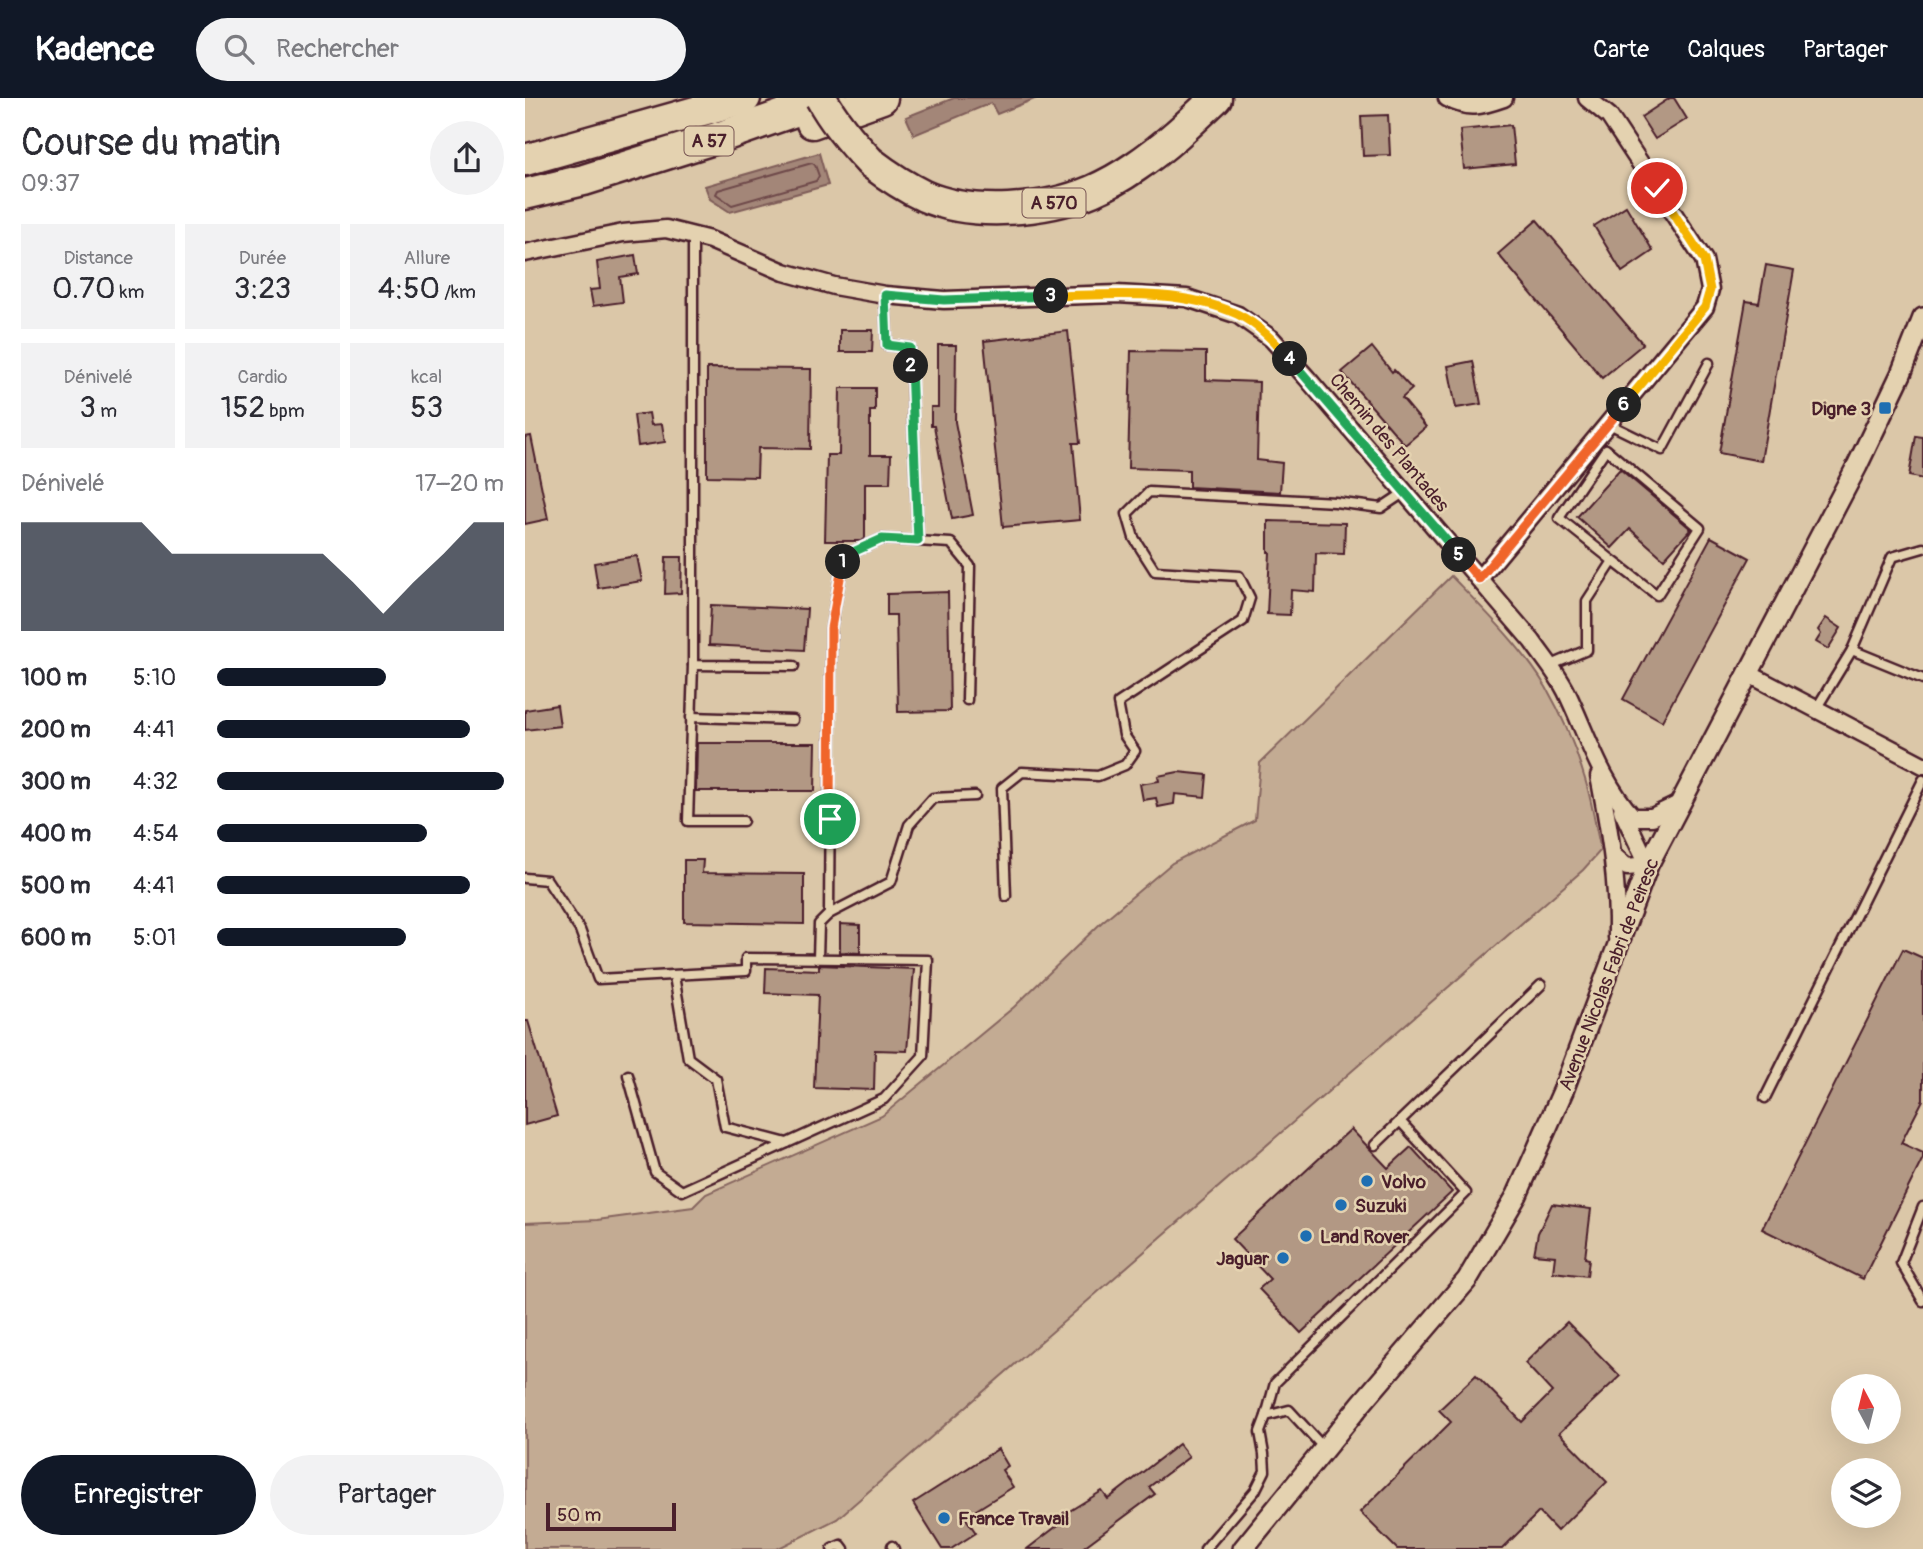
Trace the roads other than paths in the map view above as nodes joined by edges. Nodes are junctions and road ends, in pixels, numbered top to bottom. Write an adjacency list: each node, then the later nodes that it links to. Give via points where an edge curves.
1 (745, 98): 9 (highway, A 57)
2 (821, 98): 5 (highway, A 570, bridge, via 845,135 894,180 958,206 1000,209 1050,204 1092,191 1170,142)
3 (832, 98): 10 (highway, A 57)
4 (882, 98): 10 (highway, via 805,126)
5 (1216, 98)
6 (1447, 98): 7 (street, via 1461,106)
7 (1504, 98)
8 (1587, 98): 17 (street, via 1609,116 1704,260 1710,290 1705,307)
9 (525, 160)
10 (584, 180): 11 (highway, A 57)
11 (525, 194)
12 (693, 236): 13 (street, Chemin des Plantades, via 666,229 623,233); 14 (street, Chemin des Plantades, via 784,272); 24 (lane)
13 (525, 253)
14 (885, 295): 18 (street, Chemin des Plantades, via 944,300 1118,295 1187,298 1238,315 1272,339); 19 (lane, via 887,345 910,348)
15 (1923, 317): 27 (street, Avenue Nicolas Fabri de Peiresc, via 1857,466)
16 (1709, 363): 17 (lane, via 1662,450)
17 (1609, 424): 22 (street)
18 (1405, 492): 22 (street, Chemin des Plantades); 43 (lane, via 1381,508 1149,492 1127,514 1134,538 1155,571 1239,576 1250,598 1243,621 1118,704 1124,735 1135,751 1125,765 1098,776 1022,772 1002,788)
19 (918, 541): 29 (lane, via 951,543 970,566); 44 (lane, via 882,539 844,556 831,628)
20 (1923, 548): 23 (lane, via 1892,557)
21 (1613, 561): 21 (lane, via 1657,595 1700,528 1606,449 1559,519); 26 (lane, via 1587,601 1587,650)
22 (1479, 579): 26 (street, Chemin des Plantades)
23 (1852, 650): 28 (lane); 30 (lane)
24 (692, 664): 25 (lane); 31 (lane)
25 (794, 666)
26 (1549, 666): 33 (street, Chemin des Plantades, via 1565,688)
27 (1749, 674): 30 (street); 38 (street, Avenue Nicolas Fabri de Peiresc)
28 (1923, 679)
29 (967, 700)
30 (1816, 709): 34 (street)
31 (691, 717): 32 (lane); 39 (lane, via 688,821)
32 (793, 720)
33 (1596, 760): 37 (street); 40 (street)
34 (1923, 765)
35 (1923, 780): 50 (lane)
36 (975, 796): 44 (lane, via 933,798 909,825 891,882)
37 (1618, 801): 38 (street, via 1633,817 1652,817); 41 (street)
38 (1681, 803): 41 (street, Avenue Nicolas Fabri de Peiresc)
39 (743, 821)
40 (1614, 856): 41 (street, via 1627,867); 45 (street)
41 (1648, 865): 45 (street, Avenue Nicolas Fabri de Peiresc)
42 (525, 878): 47 (lane, via 547,880 580,930 597,979)
43 (1006, 896)
44 (829, 914): 46 (lane, via 819,924)
45 (1617, 947): 57 (street, Avenue Nicolas Fabri de Peiresc, via 1563,1091 1517,1195 1467,1280)
46 (818, 958): 47 (lane, via 747,958 746,971); 52 (lane, via 928,960 923,1056 884,1099)
47 (674, 976): 52 (lane, via 688,1058 716,1079 725,1127)
48 (1541, 985): 51 (lane)
49 (628, 1074): 52 (lane, via 655,1172 682,1191)
50 (1765, 1098)
51 (1400, 1121): 53 (lane); 56 (lane, via 1466,1192 1275,1383)
52 (787, 1143)
53 (1375, 1145)
54 (1923, 1207): 55 (lane, via 1901,1264)
55 (1923, 1301)
56 (1266, 1416): 57 (lane, via 1289,1410); 60 (lane, via 1260,1432 1265,1471 1255,1491)
57 (1324, 1448): 61 (street, Avenue Nicolas Fabri de Peiresc)
58 (832, 1549): 59 (lane, via 841,1545)
59 (844, 1549)
60 (1205, 1549)
61 (1243, 1549)

